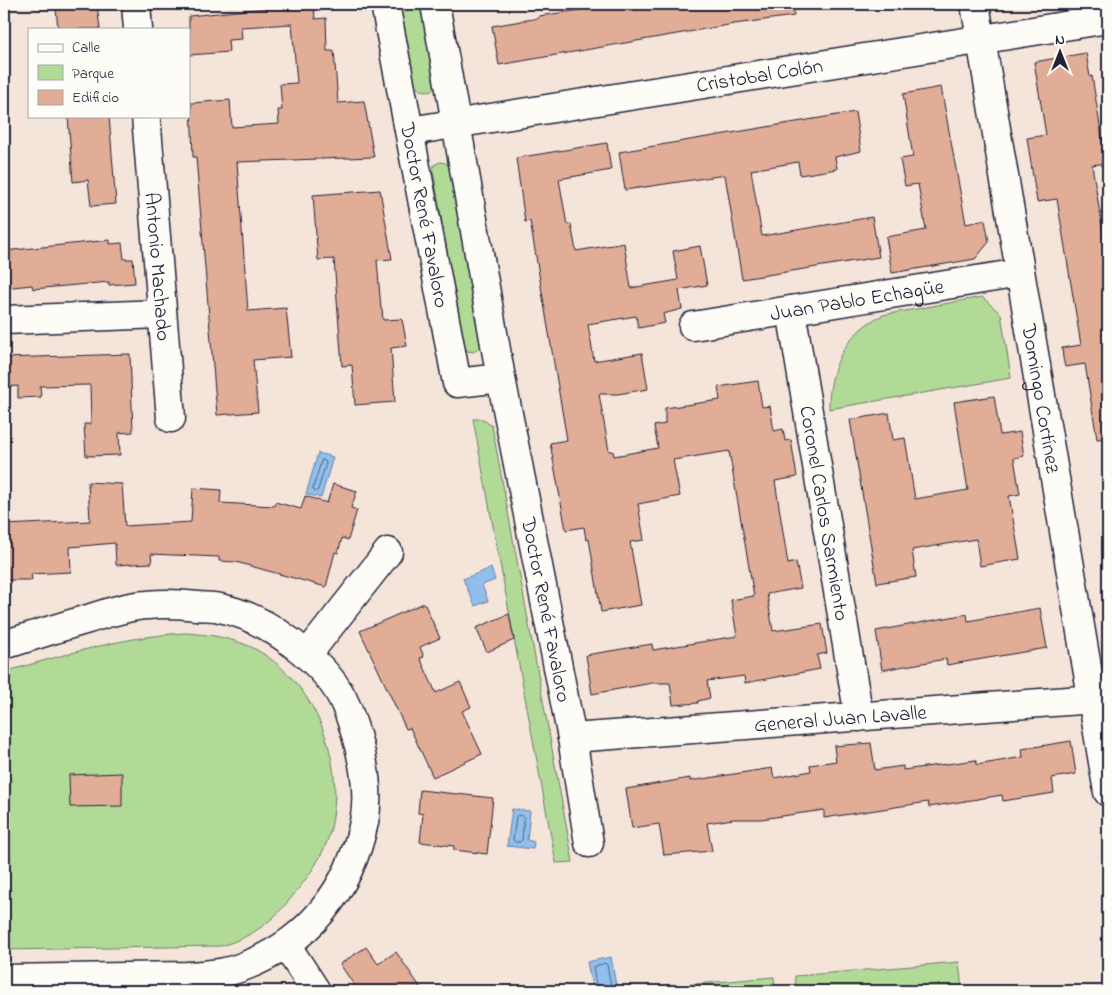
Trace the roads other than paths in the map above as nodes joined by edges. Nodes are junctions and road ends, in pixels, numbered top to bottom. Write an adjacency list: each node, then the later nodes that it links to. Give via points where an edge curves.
1 (136, 4): 6 (street)
2 (386, 4): 10 (street, Doctor René Favaloro)
3 (435, 4): 9 (street, Doctor René Favaloro)
4 (975, 4): 7 (street, Domingo Cortínez)
5 (1108, 19): 7 (street, Cristobal Colón)
6 (138, 28)
7 (980, 39): 9 (street, Cristobal Colón); 11 (street, Domingo Cortínez)
8 (146, 118): 13 (street, Antonio Machado)
9 (457, 125): 10 (street, Cristobal Colón); 16 (street, Doctor René Favaloro)
10 (410, 131): 16 (street, Doctor René Favaloro, via 457,383)
11 (1020, 272): 12 (street, Juan Pablo Echagüe); 21 (street, Domingo Cortínez)
12 (791, 310): 15 (street, Juan Pablo Echagüe); 22 (street, Coronel Carlos Sarmiento)
13 (162, 314): 14 (street); 17 (street, Antonio Machado)
14 (4, 320)
15 (693, 326)
16 (501, 378): 23 (street, Doctor René Favaloro)
17 (171, 418)
18 (388, 552): 20 (street)
19 (4, 645): 20 (street, via 106,613 146,605 178,604 220,608 252,619)
20 (307, 655): 26 (street, via 331,681 346,704 363,758 365,820 353,860 338,892 313,922)
21 (1100, 699): 22 (street, General Juan Lavalle); 24 (street, Domingo Cortínez)
22 (859, 717): 23 (street, General Juan Lavalle)
23 (572, 738): 25 (street, Doctor René Favaloro)
24 (1108, 792)
25 (589, 843)
26 (286, 945): 27 (street, via 241,968 212,974); 28 (street)
27 (4, 979)
28 (316, 991)

